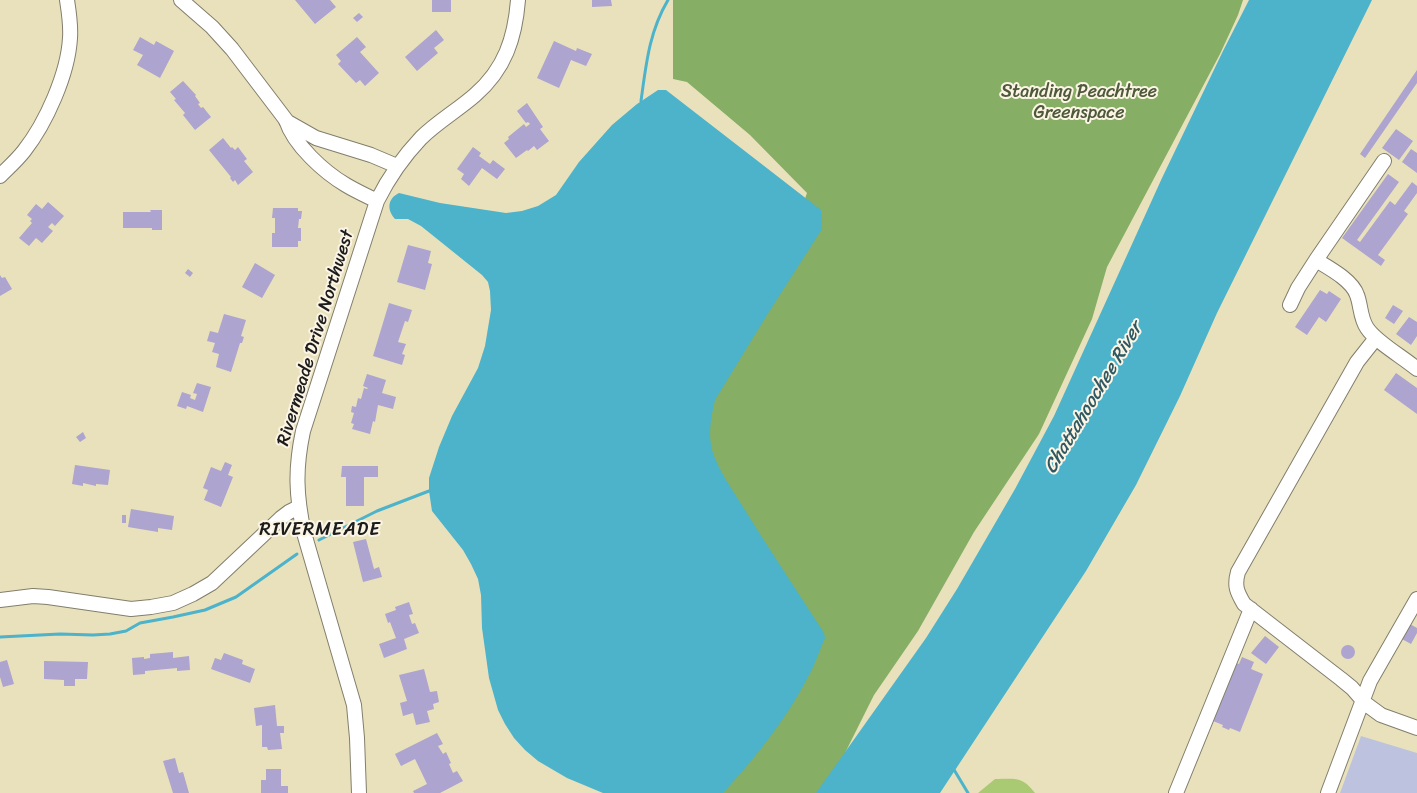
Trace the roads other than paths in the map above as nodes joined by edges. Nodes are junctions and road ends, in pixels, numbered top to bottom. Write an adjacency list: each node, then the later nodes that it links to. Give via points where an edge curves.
1 (67, 0): 7 (street, via 70,36 63,74 40,127 24,151)
2 (181, 0): 4 (street, via 212,26)
3 (518, 0): 6 (street, Rivermeade Drive Northwest, via 512,39 495,75 476,95 422,137)
4 (286, 120): 6 (street, via 316,138); 8 (street, via 298,142 320,166)
5 (1384, 162): 9 (street)
6 (397, 166): 8 (street, Rivermeade Drive Northwest)
7 (0, 176)
8 (378, 201): 13 (street, Rivermeade Drive Northwest, via 303,431 297,469)
9 (1316, 260): 10 (street); 11 (street, via 1357,293 1364,324)
10 (1290, 305)
11 (1376, 338): 12 (street); 16 (street, via 1357,362 1238,572 1237,591)
12 (1417, 369)
13 (299, 508): 15 (street, via 281,518 212,583 172,603 131,608 32,596); 19 (street, Rivermeade Drive Northwest, via 354,705)
14 (1417, 599): 17 (street, via 1370,681)
15 (0, 600)
16 (1251, 609): 17 (street, via 1341,678); 20 (street)
17 (1363, 701): 18 (street, via 1381,715); 21 (street)
18 (1417, 728)
19 (359, 793)
20 (1176, 793)
21 (1328, 793)

